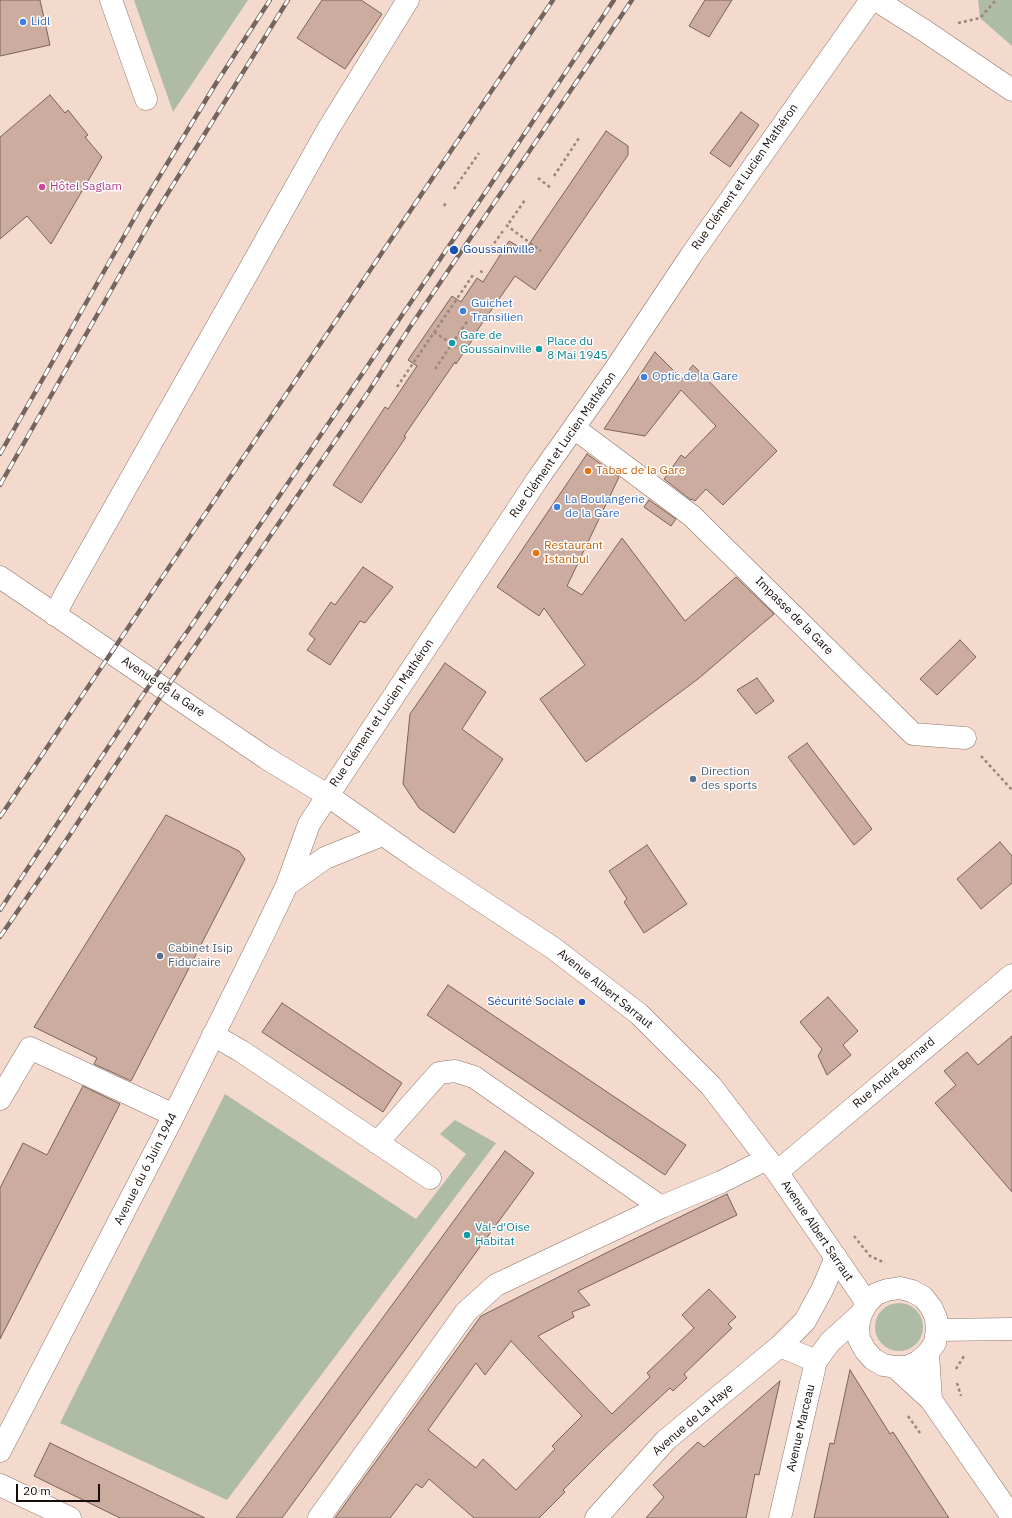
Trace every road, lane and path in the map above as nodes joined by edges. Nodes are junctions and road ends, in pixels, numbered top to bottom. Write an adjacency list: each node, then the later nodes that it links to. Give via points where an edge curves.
1 (111, 0): 8 (street)
2 (408, 0): 34 (street, via 327,131)
3 (871, 0): 32 (street, Rue Clément et Lucien Mathéron, via 692,254)
4 (876, 0): 6 (street)
5 (996, 0): 6 (path, via 980,18)
6 (925, 31): 7 (street)
7 (1012, 90)
8 (146, 99)
9 (579, 138): 11 (path)
10 (479, 153): 14 (path)
11 (554, 176)
12 (538, 178): 13 (path)
13 (551, 188)
14 (454, 189)
15 (525, 200): 20 (path, via 507,224)
16 (447, 201): 17 (path)
17 (444, 206)
18 (503, 231): 22 (path)
19 (510, 248): 21 (path)
20 (541, 251)
21 (508, 252)
22 (488, 253)
23 (480, 271): 24 (path)
24 (484, 274)
25 (473, 275): 27 (path)
26 (468, 320): 28 (path)
27 (434, 332): 28 (path); 31 (path)
28 (452, 344): 29 (path); 30 (path)
29 (466, 352)
30 (434, 369)
31 (397, 387)
32 (574, 428): 35 (street, Impasse de la Gare, via 692,516 913,734); 37 (street, Rue Clément et Lucien Mathéron)
33 (0, 577): 34 (street, Avenue de la Gare)
34 (55, 615): 37 (street, Avenue de la Gare, via 266,758)
35 (965, 738): 36 (path)
36 (1012, 790)
37 (327, 794): 38 (street, Avenue Albert Sarraut); 39 (street, Avenue du 6 Juin 1944, via 309,824)
38 (382, 835): 39 (street, Avenue du 6 Juin 1944, via 325,858); 45 (street, Avenue Albert Sarraut, via 553,948 639,1014 711,1086)
39 (287, 885): 41 (street, Avenue du 6 Juin 1944)
40 (1012, 975): 45 (street, Rue André Bernard)
41 (213, 1035): 43 (street, Avenue du 6 Juin 1944); 44 (street, via 241,1051)
42 (0, 1100): 43 (street, via 30,1048)
43 (174, 1115): 66 (street, Avenue du 6 Juin 1944)
44 (377, 1143): 46 (street); 47 (street, via 439,1073 455,1071 474,1077)
45 (772, 1166): 47 (street, Rue André Bernard, via 721,1182); 49 (street, Avenue Albert Sarraut)
46 (430, 1178)
47 (661, 1207): 70 (street, Rue André Bernard, via 496,1285 466,1312)
48 (852, 1233): 50 (path, via 870,1256)
49 (836, 1258): 51 (street, Avenue Albert Sarraut); 56 (street, Avenue de La Haye, via 804,1321)
50 (887, 1264)
51 (864, 1309): 53 (street, via 876,1294 900,1288 912,1291 923,1297 931,1307 936,1318); 55 (street, Avenue Marceau); 57 (street, via 858,1326 859,1339)
52 (1012, 1329): 54 (street)
53 (937, 1330): 54 (street); 58 (street, via 935,1342)
54 (970, 1330): 61 (path, via 970,1349)
55 (830, 1342): 57 (street); 59 (street, Avenue Marceau)
56 (780, 1346): 59 (street); 71 (street, Avenue de La Haye, via 666,1440)
57 (864, 1350): 60 (street, via 883,1365)
58 (928, 1354): 60 (street, via 907,1367); 63 (street)
59 (816, 1361): 72 (street, Avenue Marceau)
60 (895, 1367): 63 (street)
61 (955, 1371)
62 (956, 1377): 65 (path, via 965,1406)
63 (932, 1400): 65 (street)
64 (907, 1414): 65 (path, via 923,1437)
65 (947, 1422): 68 (street)
66 (0, 1450)
67 (0, 1485): 69 (street)
68 (1012, 1517)
69 (70, 1518)
70 (319, 1518)
71 (596, 1518)
72 (780, 1518)

